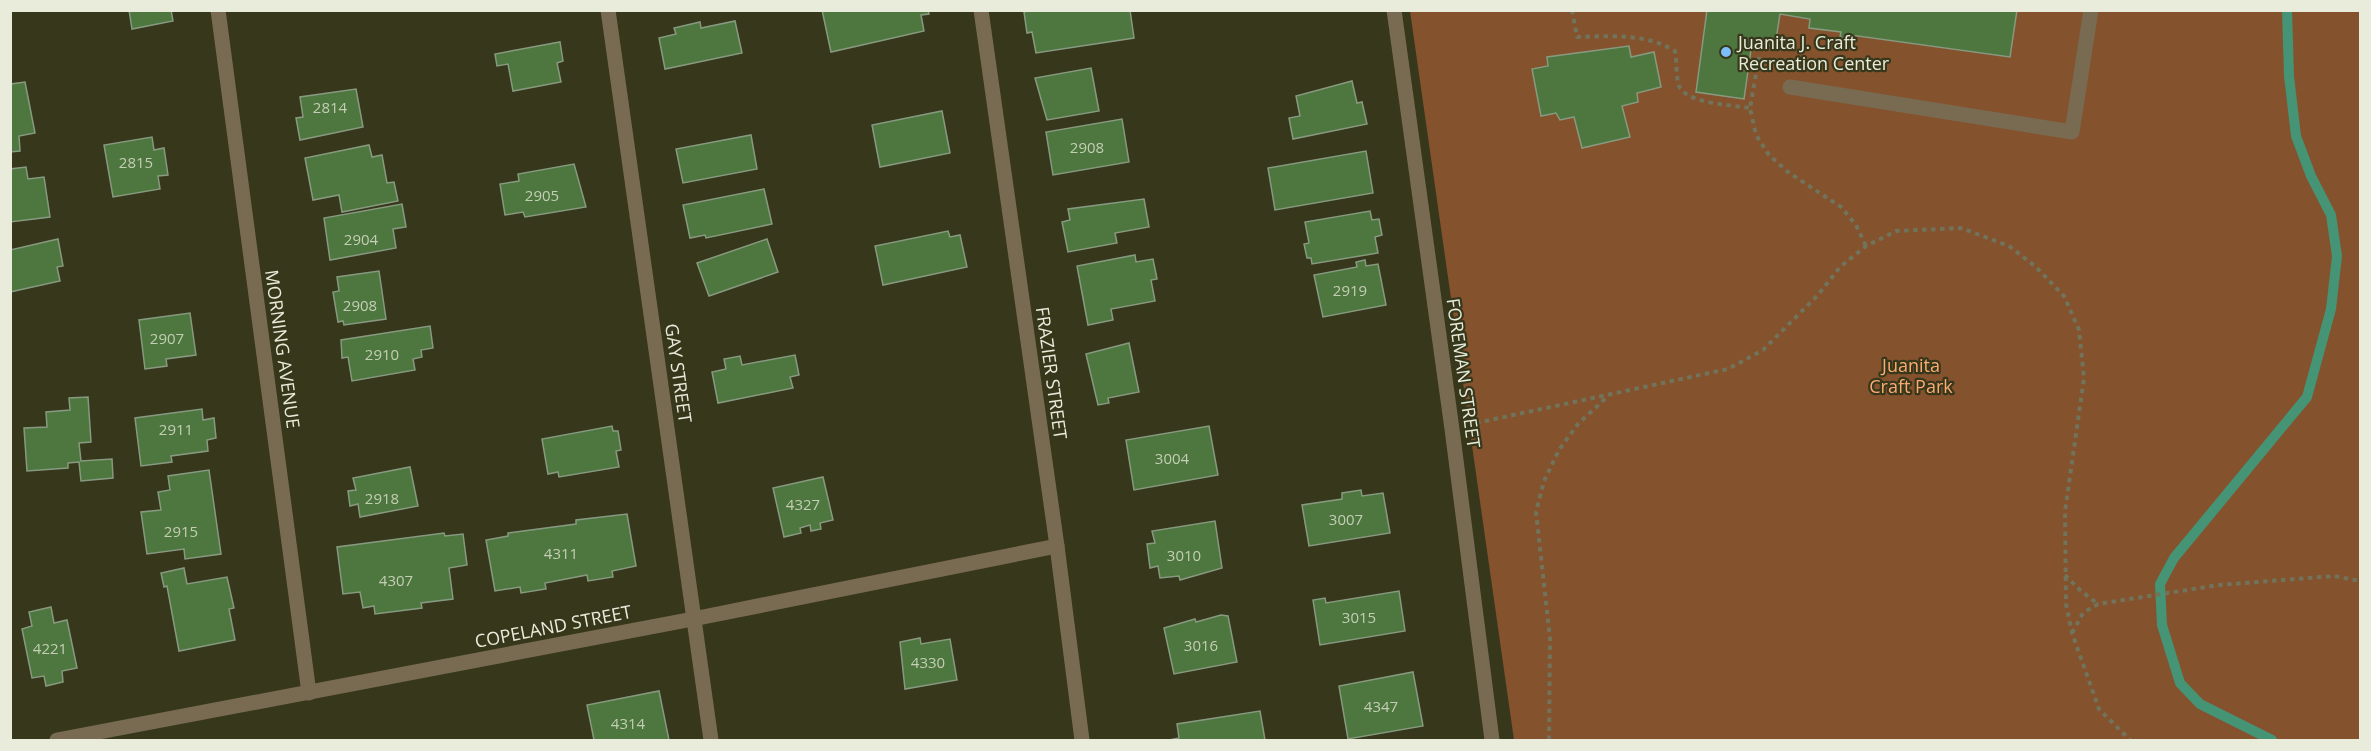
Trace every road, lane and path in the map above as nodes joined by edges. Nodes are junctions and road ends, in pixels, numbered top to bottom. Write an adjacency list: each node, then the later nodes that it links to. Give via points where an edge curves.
1 (218, 10): 19 (street, MORNING AVENUE)
2 (608, 10): 17 (street, GAY STREET)
3 (981, 10): 13 (street, FRAZIER STREET)
4 (1394, 10): 12 (street, FOREMAN STREET)
5 (1572, 10): 9 (path, via 1577,37 1620,35 1663,44 1675,51 1678,84 1683,94)
6 (2091, 10): 8 (street, via 2072,132)
7 (1759, 57): 9 (path)
8 (1790, 87)
9 (1750, 108): 10 (path, via 1756,135 1769,155 1842,207)
10 (1866, 246): 11 (path, via 1840,267 1818,296 1763,350 1728,369); 14 (path, via 1896,231 1961,228 2009,246 2036,266 2064,296 2079,330 2084,378 2065,511)
11 (1607, 396): 12 (path); 24 (path, via 1578,424 1559,450 1544,481 1536,512 1550,639)
12 (1452, 429): 23 (street, FOREMAN STREET)
13 (1057, 546): 17 (street, COPELAND STREET); 22 (street, FRAZIER STREET)
14 (2065, 574): 16 (path); 18 (path)
15 (2361, 581): 16 (path, via 2334,576 2219,585)
16 (2098, 604): 18 (path, via 2083,612)
17 (693, 619): 19 (street, COPELAND STREET); 21 (street, GAY STREET)
18 (2072, 633): 25 (path, via 2099,709)
19 (309, 693): 20 (street, COPELAND STREET)
20 (57, 741)
21 (711, 741)
22 (1082, 741)
23 (1492, 741)
24 (1549, 741)
25 (2130, 741)

